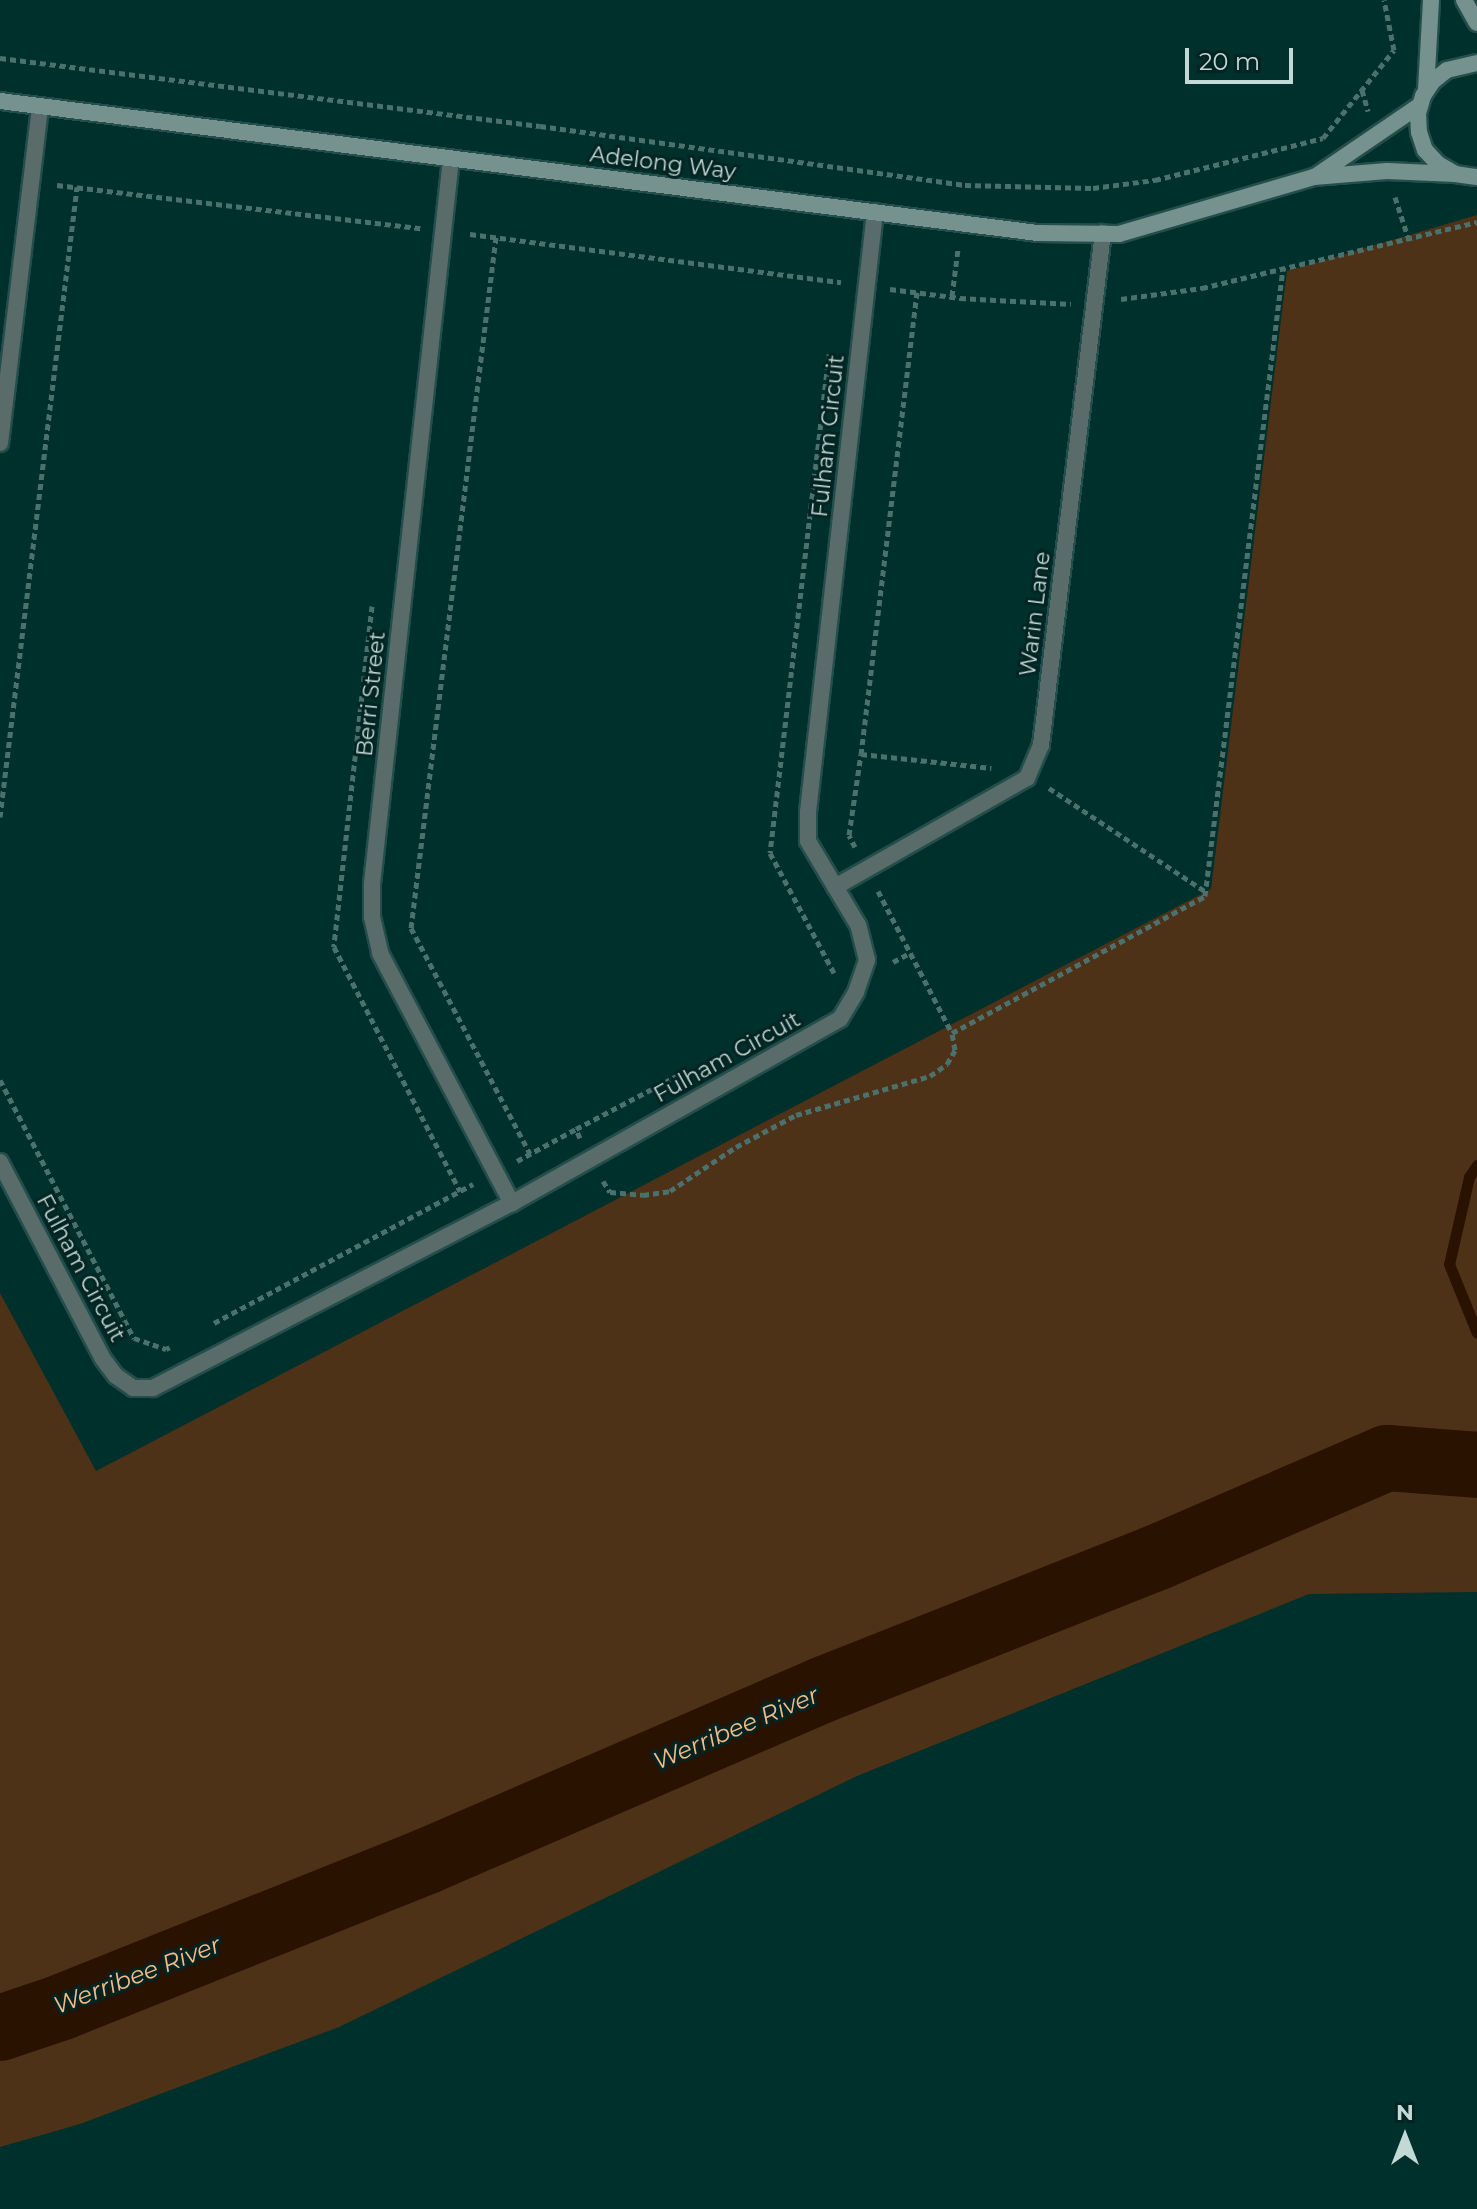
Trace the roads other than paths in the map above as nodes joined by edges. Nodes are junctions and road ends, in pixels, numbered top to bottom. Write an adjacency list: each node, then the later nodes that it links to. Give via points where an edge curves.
1 (1431, 0): 5 (street)
2 (1464, 0): 3 (street)
3 (1477, 23)
4 (1477, 63): 5 (street, Adelong Way, via 1447,70)
5 (1423, 98): 9 (street, via 1419,132 1425,150); 10 (street, Adelong Way)
6 (0, 101): 7 (street, Adelong Way)
7 (40, 106): 8 (street, Adelong Way); 14 (street)
8 (451, 159): 12 (street, Adelong Way); 17 (street, Berri Street, via 372,917 380,953)
9 (1455, 174): 10 (street, Adelong Way, via 1387,171); 11 (street, Adelong Way)
10 (1314, 177): 13 (street, Adelong Way, via 1119,234)
11 (1477, 177)
12 (875, 212): 13 (street, Adelong Way, via 1038,233); 15 (street, Fulham Circuit, via 808,812 808,841)
13 (1103, 233): 15 (street, Warin Lane, via 1041,745 1027,778)
14 (0, 443)
15 (835, 887): 17 (street, Fulham Circuit, via 858,925 867,960 840,1019)
16 (0, 1162): 17 (street, Fulham Circuit, via 103,1359 133,1388 153,1388 172,1380)
17 (512, 1203)

